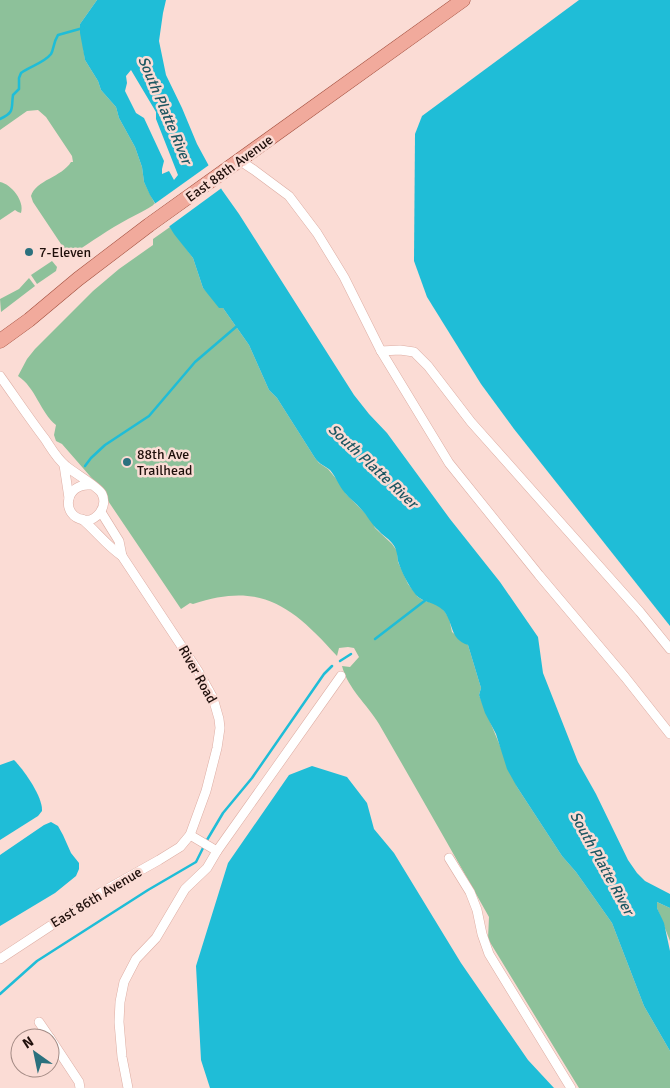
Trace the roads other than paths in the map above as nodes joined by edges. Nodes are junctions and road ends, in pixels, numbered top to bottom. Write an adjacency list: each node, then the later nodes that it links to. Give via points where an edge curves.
1 (463, 0): 2 (main road, East 88th Avenue)
2 (239, 160): 3 (main road, East 88th Avenue, via 149,225); 4 (street, via 289,196 317,233 344,277)
3 (0, 341)
4 (381, 351): 12 (street, via 414,352 428,366 471,422); 14 (street, via 449,463)
5 (0, 376): 6 (street)
6 (64, 465): 7 (street); 8 (street)
7 (90, 485): 8 (street, via 77,487); 9 (street, via 102,495)
8 (68, 498): 10 (street, via 71,512)
9 (101, 512): 10 (street, via 93,518); 11 (street, River Road, via 119,540)
10 (82, 519): 11 (street, River Road)
11 (122, 556): 15 (street, River Road, via 198,671 216,706 220,728 217,748)
12 (670, 648)
13 (340, 676): 16 (street)
14 (670, 734)
15 (193, 837): 16 (street); 18 (street, East 86th Avenue)
16 (213, 848): 23 (street, via 207,868 185,888 156,938 136,959 124,982 119,1022)
17 (449, 858): 24 (street, via 470,892 489,954)
18 (0, 959)
19 (39, 1022): 20 (street)
20 (43, 1028)
21 (60, 1053): 22 (street)
22 (80, 1088)
23 (128, 1088)
24 (571, 1088)

